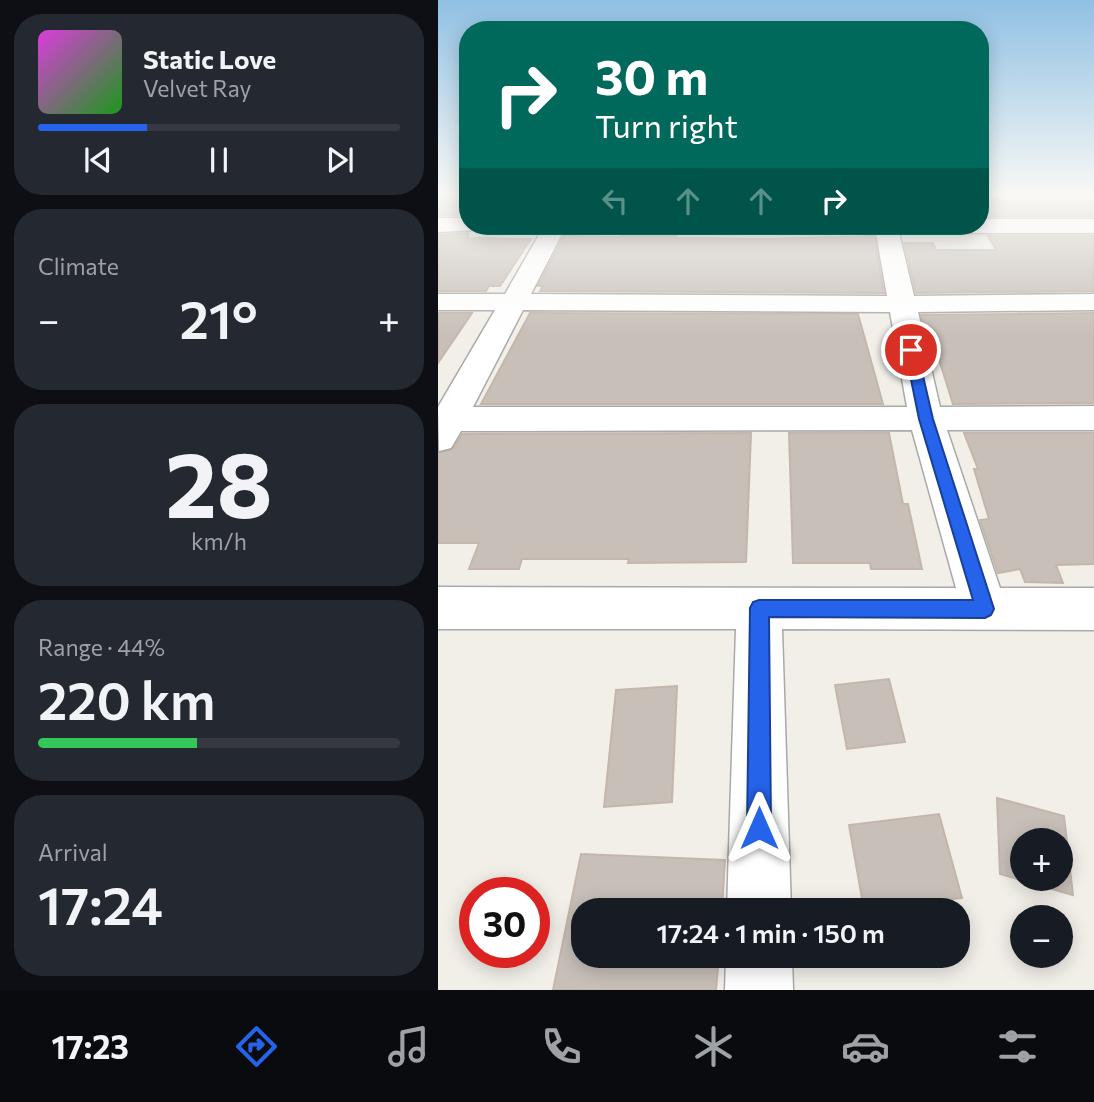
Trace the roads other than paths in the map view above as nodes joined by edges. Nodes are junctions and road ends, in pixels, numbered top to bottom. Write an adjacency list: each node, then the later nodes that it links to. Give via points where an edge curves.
1 (546, 241): 4 (street)
2 (889, 241): 6 (street)
3 (438, 302): 4 (street)
4 (512, 302): 6 (street); 9 (street)
5 (1094, 302): 6 (street)
6 (901, 304): 8 (street)
7 (1094, 418): 8 (street)
8 (926, 419): 9 (street); 12 (street)
9 (442, 426)
10 (438, 608): 11 (street)
11 (759, 608): 12 (street); 14 (street)
12 (985, 609): 13 (street)
13 (1094, 609)
14 (759, 898)
15 (759, 968): 16 (street)
16 (759, 990)

